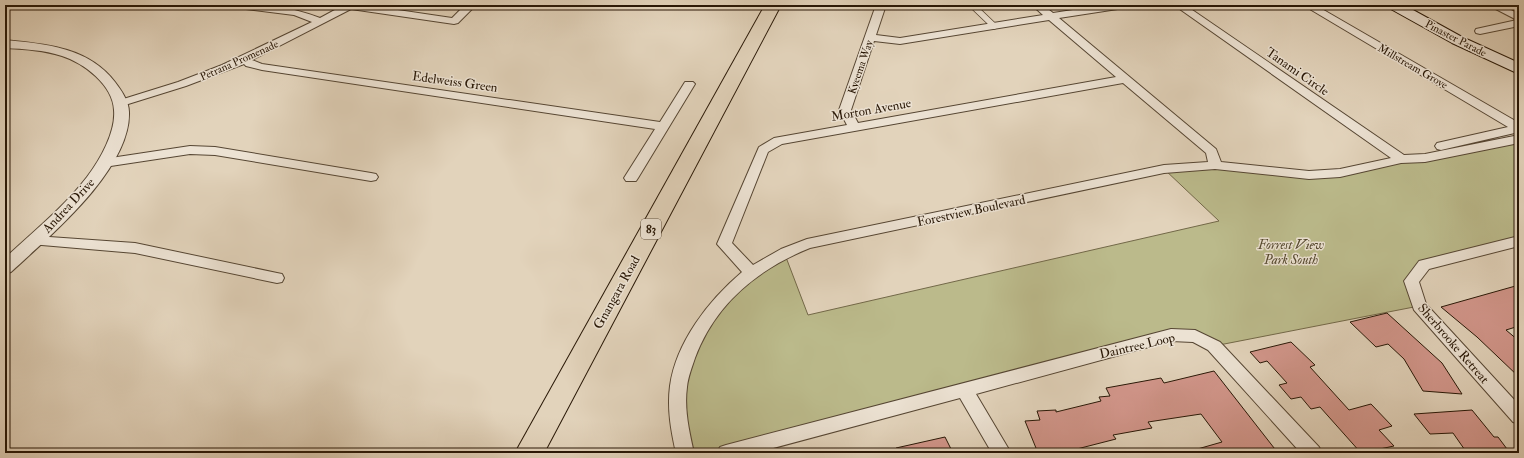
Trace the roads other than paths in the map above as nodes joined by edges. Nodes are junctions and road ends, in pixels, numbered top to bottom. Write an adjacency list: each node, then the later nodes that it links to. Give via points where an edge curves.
1 (23, 5): 15 (lane)
2 (238, 5): 18 (street, via 296,12)
3 (350, 5): 4 (street, via 454,21); 18 (street, Petrana Promenade)
4 (471, 5)
5 (773, 5): 46 (main road, Gnangara Road / 83)
6 (881, 5): 22 (street, Kyeema Way)
7 (972, 5): 20 (lane)
8 (1037, 5): 16 (street)
9 (1124, 5): 16 (street)
10 (1179, 5): 34 (street, Tanami Circle)
11 (1308, 5): 32 (street, Millstream Grove)
12 (1394, 5): 26 (main road, Pinaster Parade)
13 (1410, 5): 25 (main road, Pinaster Parade)
14 (1493, 5): 17 (street)
15 (5, 7)
16 (1050, 17): 20 (street); 27 (street)
17 (1519, 18)
18 (321, 22): 24 (street, Petrana Promenade)
19 (1519, 24): 21 (street)
20 (994, 26): 22 (street, via 900,41)
21 (1480, 31)
22 (870, 37): 31 (street, Kyeema Way, via 845,110)
23 (5, 44): 29 (street, via 42,48 76,57 104,76)
24 (245, 59): 29 (street, Petrana Promenade, via 183,84); 30 (street, Edelweiss Green, via 250,64 262,67)
25 (1519, 60)
26 (1519, 70)
27 (1124, 79): 31 (street, Morton Avenue); 36 (street, via 1212,152)
28 (689, 84): 30 (street)
29 (121, 102): 35 (street, Andrea Drive, via 121,122)
30 (663, 126): 38 (street)
31 (854, 127): 42 (street, Morton Avenue, via 778,141 763,150 724,244)
32 (1519, 128): 34 (street, Forestview Boulevard, via 1416,152)
33 (1519, 139): 34 (street, Forestview Boulevard, via 1425,158)
34 (1401, 159): 36 (street, Forestview Boulevard, via 1340,174 1310,175)
35 (104, 163): 37 (street, via 190,150); 40 (street, Andrea Drive, via 88,186)
36 (1215, 165): 42 (street, Forestview Boulevard, via 1164,169 807,244 784,252)
37 (371, 177)
38 (631, 178)
39 (1519, 240): 45 (street, Sherbrooke Retreat, via 1424,266 1410,281 1419,306)
40 (35, 241): 41 (street, Andrea Drive); 43 (street, via 135,248)
41 (5, 268)
42 (751, 272): 47 (street, Forestview Boulevard, via 709,313 688,356 678,388 678,426)
43 (277, 278)
44 (965, 391): 48 (street, Daintree Loop); 49 (street); 50 (street, Daintree Loop, via 1171,335 1195,336 1214,346)
45 (1519, 417)
46 (528, 453)
47 (685, 453)
48 (726, 453)
49 (1002, 453)
50 (1313, 453)

